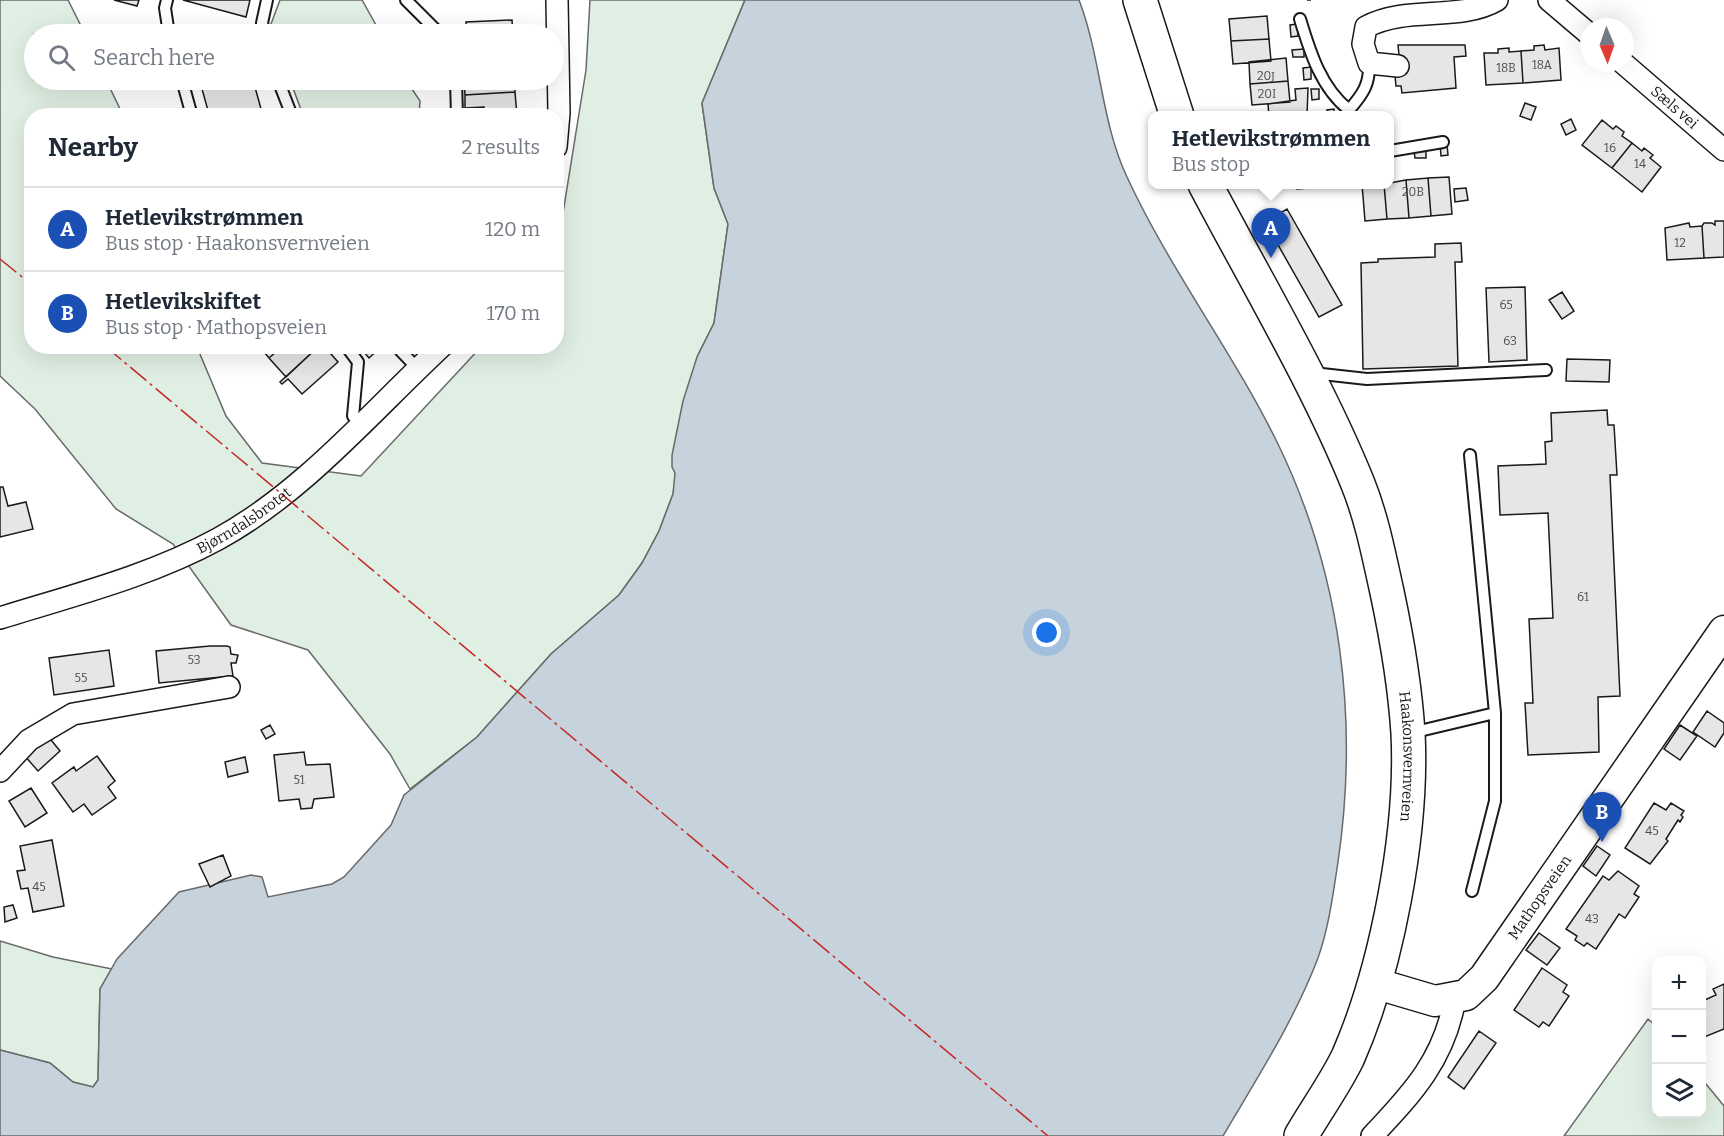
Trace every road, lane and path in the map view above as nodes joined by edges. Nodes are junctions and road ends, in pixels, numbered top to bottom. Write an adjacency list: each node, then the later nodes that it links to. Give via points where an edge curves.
1 (167, 0): 9 (lane)
2 (267, 0): 10 (lane)
3 (406, 0): 11 (lane)
4 (557, 0): 12 (street)
5 (1140, 0): 25 (main road)
6 (1497, 0): 14 (street, via 1472,9 1384,17 1366,27 1363,45)
7 (1552, 1): 13 (street)
8 (1300, 19): 26 (lane, via 1313,60)
9 (167, 24)
10 (262, 24)
11 (430, 24)
12 (557, 24)
13 (1580, 26)
14 (1369, 63): 15 (street); 27 (lane, via 1370,78)
15 (1398, 66)
16 (1633, 72): 30 (street, Sæls vei)
17 (185, 90): 21 (lane)
18 (282, 90): 22 (lane)
19 (456, 90): 23 (lane)
20 (559, 90): 24 (street)
21 (190, 108)
22 (289, 108)
23 (457, 108)
24 (559, 108)
25 (1175, 111)
26 (1348, 111)
27 (1351, 111)
28 (1443, 142): 29 (lane)
29 (1394, 150)
30 (1724, 150)
31 (1208, 189): 37 (main road, Haakonsvernveien)
32 (352, 354): 38 (lane, via 358,362 353,416)
33 (404, 354): 35 (lane)
34 (434, 354): 35 (street, Bjørndalsbrotet)
35 (418, 369): 38 (street, Bjørndalsbrotet)
36 (1546, 370): 37 (lane, via 1367,379)
37 (1304, 373): 44 (main road, Haakonsvernveien, via 1358,484 1376,541 1397,641)
38 (360, 425): 40 (street, Bjørndalsbrotet, via 279,499 219,538 157,569)
39 (1470, 455): 43 (lane)
40 (0, 618)
41 (1724, 631): 48 (main road, Mathopsveien, via 1484,978 1466,995)
42 (229, 687): 45 (street, via 73,714 29,740)
43 (1495, 713): 44 (lane); 46 (lane, via 1495,801)
44 (1408, 734): 47 (main road, Haakonsvernveien, via 1408,800 1393,900)
45 (0, 771)
46 (1472, 891)
47 (1374, 983): 48 (main road, via 1435,1001); 49 (main road, Haakonsvernveien, via 1347,1058)
48 (1455, 998): 50 (street, via 1450,1029 1434,1064)
49 (1301, 1136)
50 (1372, 1136)

